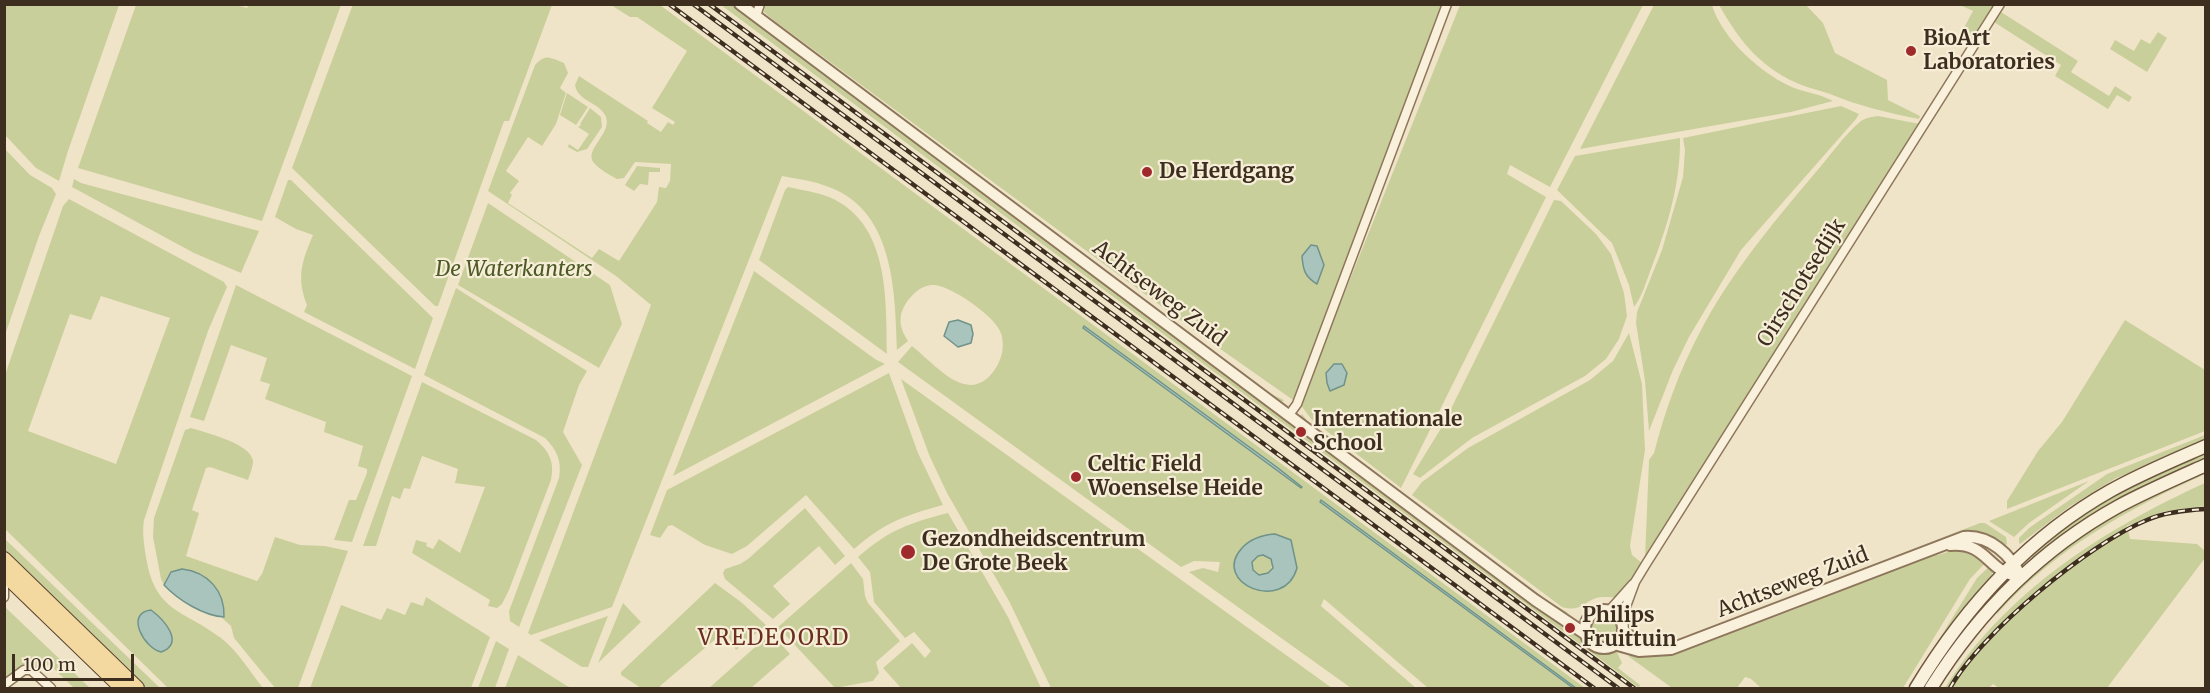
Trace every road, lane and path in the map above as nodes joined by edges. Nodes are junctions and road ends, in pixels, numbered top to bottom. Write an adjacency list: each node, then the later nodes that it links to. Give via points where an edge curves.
1 (740, 4): 5 (street, Achtseweg Zuid)
2 (760, 4): 5 (street)
3 (1447, 4): 6 (street, via 1297,404)
4 (2000, 4): 15 (street, Oirschotsedijk)
5 (756, 16): 6 (street, Achtseweg Zuid)
6 (1288, 415): 17 (street, Achtseweg Zuid)
7 (2205, 446): 11 (main road, via 2110,491 2056,526)
8 (2205, 465): 14 (main road, via 2103,515)
9 (1938, 547): 11 (street, Achtseweg Zuid, via 1973,537 1992,543); 12 (street, Achtseweg Zuid, via 1974,548); 22 (street, Achtseweg Zuid, via 1706,637)
10 (4, 559): 26 (main road)
11 (2014, 561): 12 (main road); 14 (street)
12 (2003, 572): 14 (street, Achtseweg Zuid); 27 (main road, via 1964,616)
13 (4, 574): 25 (main road)
14 (2020, 577): 28 (main road, via 1965,637)
15 (1635, 582): 16 (street, Oirschotsedijk); 19 (street, Oirschotsedijk)
16 (1609, 610): 18 (street); 19 (street)
17 (1555, 614): 18 (street); 20 (street, Achtseweg Zuid)
18 (1591, 616): 20 (street, via 1586,625)
19 (1622, 625): 21 (street, via 1622,635); 22 (street, via 1640,643)
20 (1587, 635): 21 (street, via 1598,646)
21 (1614, 644): 22 (street, Achtseweg Zuid, via 1639,651)
22 (1660, 650)
23 (4, 685): 24 (street, via 24,670 31,670)
24 (51, 688)
25 (122, 688)
26 (137, 688)
27 (1916, 688)
28 (1931, 688)

